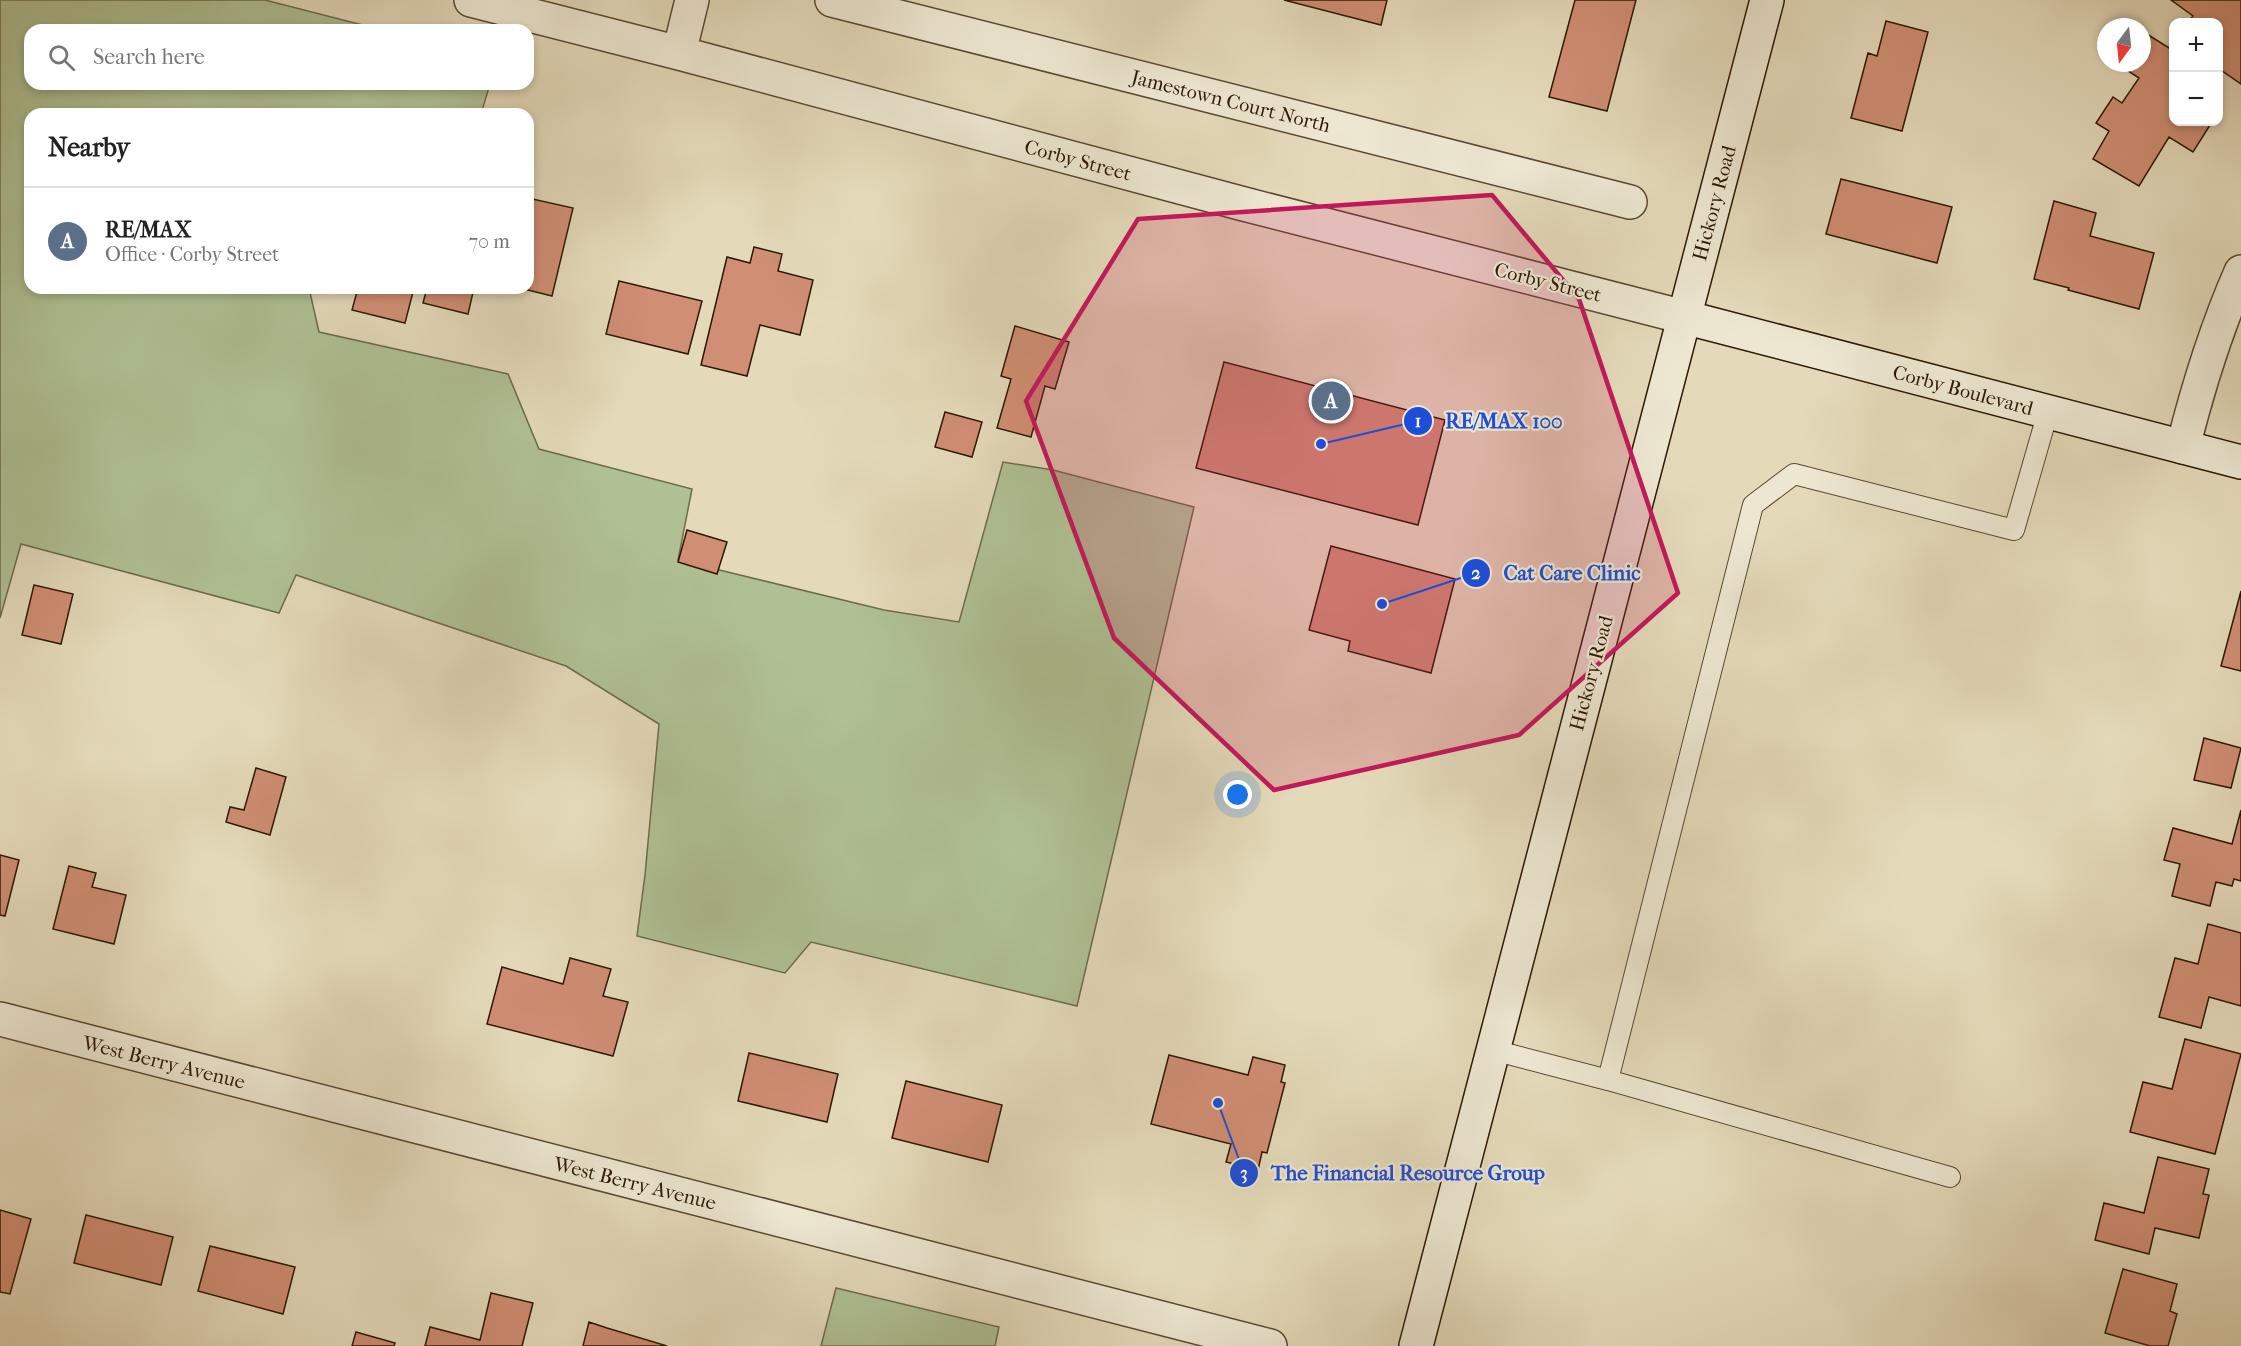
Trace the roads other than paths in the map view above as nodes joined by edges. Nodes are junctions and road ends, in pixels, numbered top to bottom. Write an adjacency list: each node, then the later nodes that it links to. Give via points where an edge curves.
1 (471, 0): 5 (street, Corby Street)
2 (692, 0): 5 (street)
3 (832, 0): 6 (street, Jamestown Court North)
4 (1767, 0): 8 (street, Hickory Road)
5 (679, 53): 8 (street, Corby Street)
6 (1630, 202)
7 (2241, 272): 10 (street, via 2223,313)
8 (1684, 317): 9 (street, Corby Boulevard); 13 (street, Hickory Road)
9 (2048, 412): 10 (street, Corby Boulevard); 14 (lane, via 2014,530 1794,474 1753,505)
10 (2183, 447): 11 (street, Corby Boulevard)
11 (2241, 462)
12 (0, 1019): 16 (street, West Berry Avenue)
13 (1493, 1050): 14 (lane); 17 (street, Hickory Road)
14 (1608, 1080): 15 (lane)
15 (1950, 1177)
16 (1270, 1346)
17 (1416, 1346)

